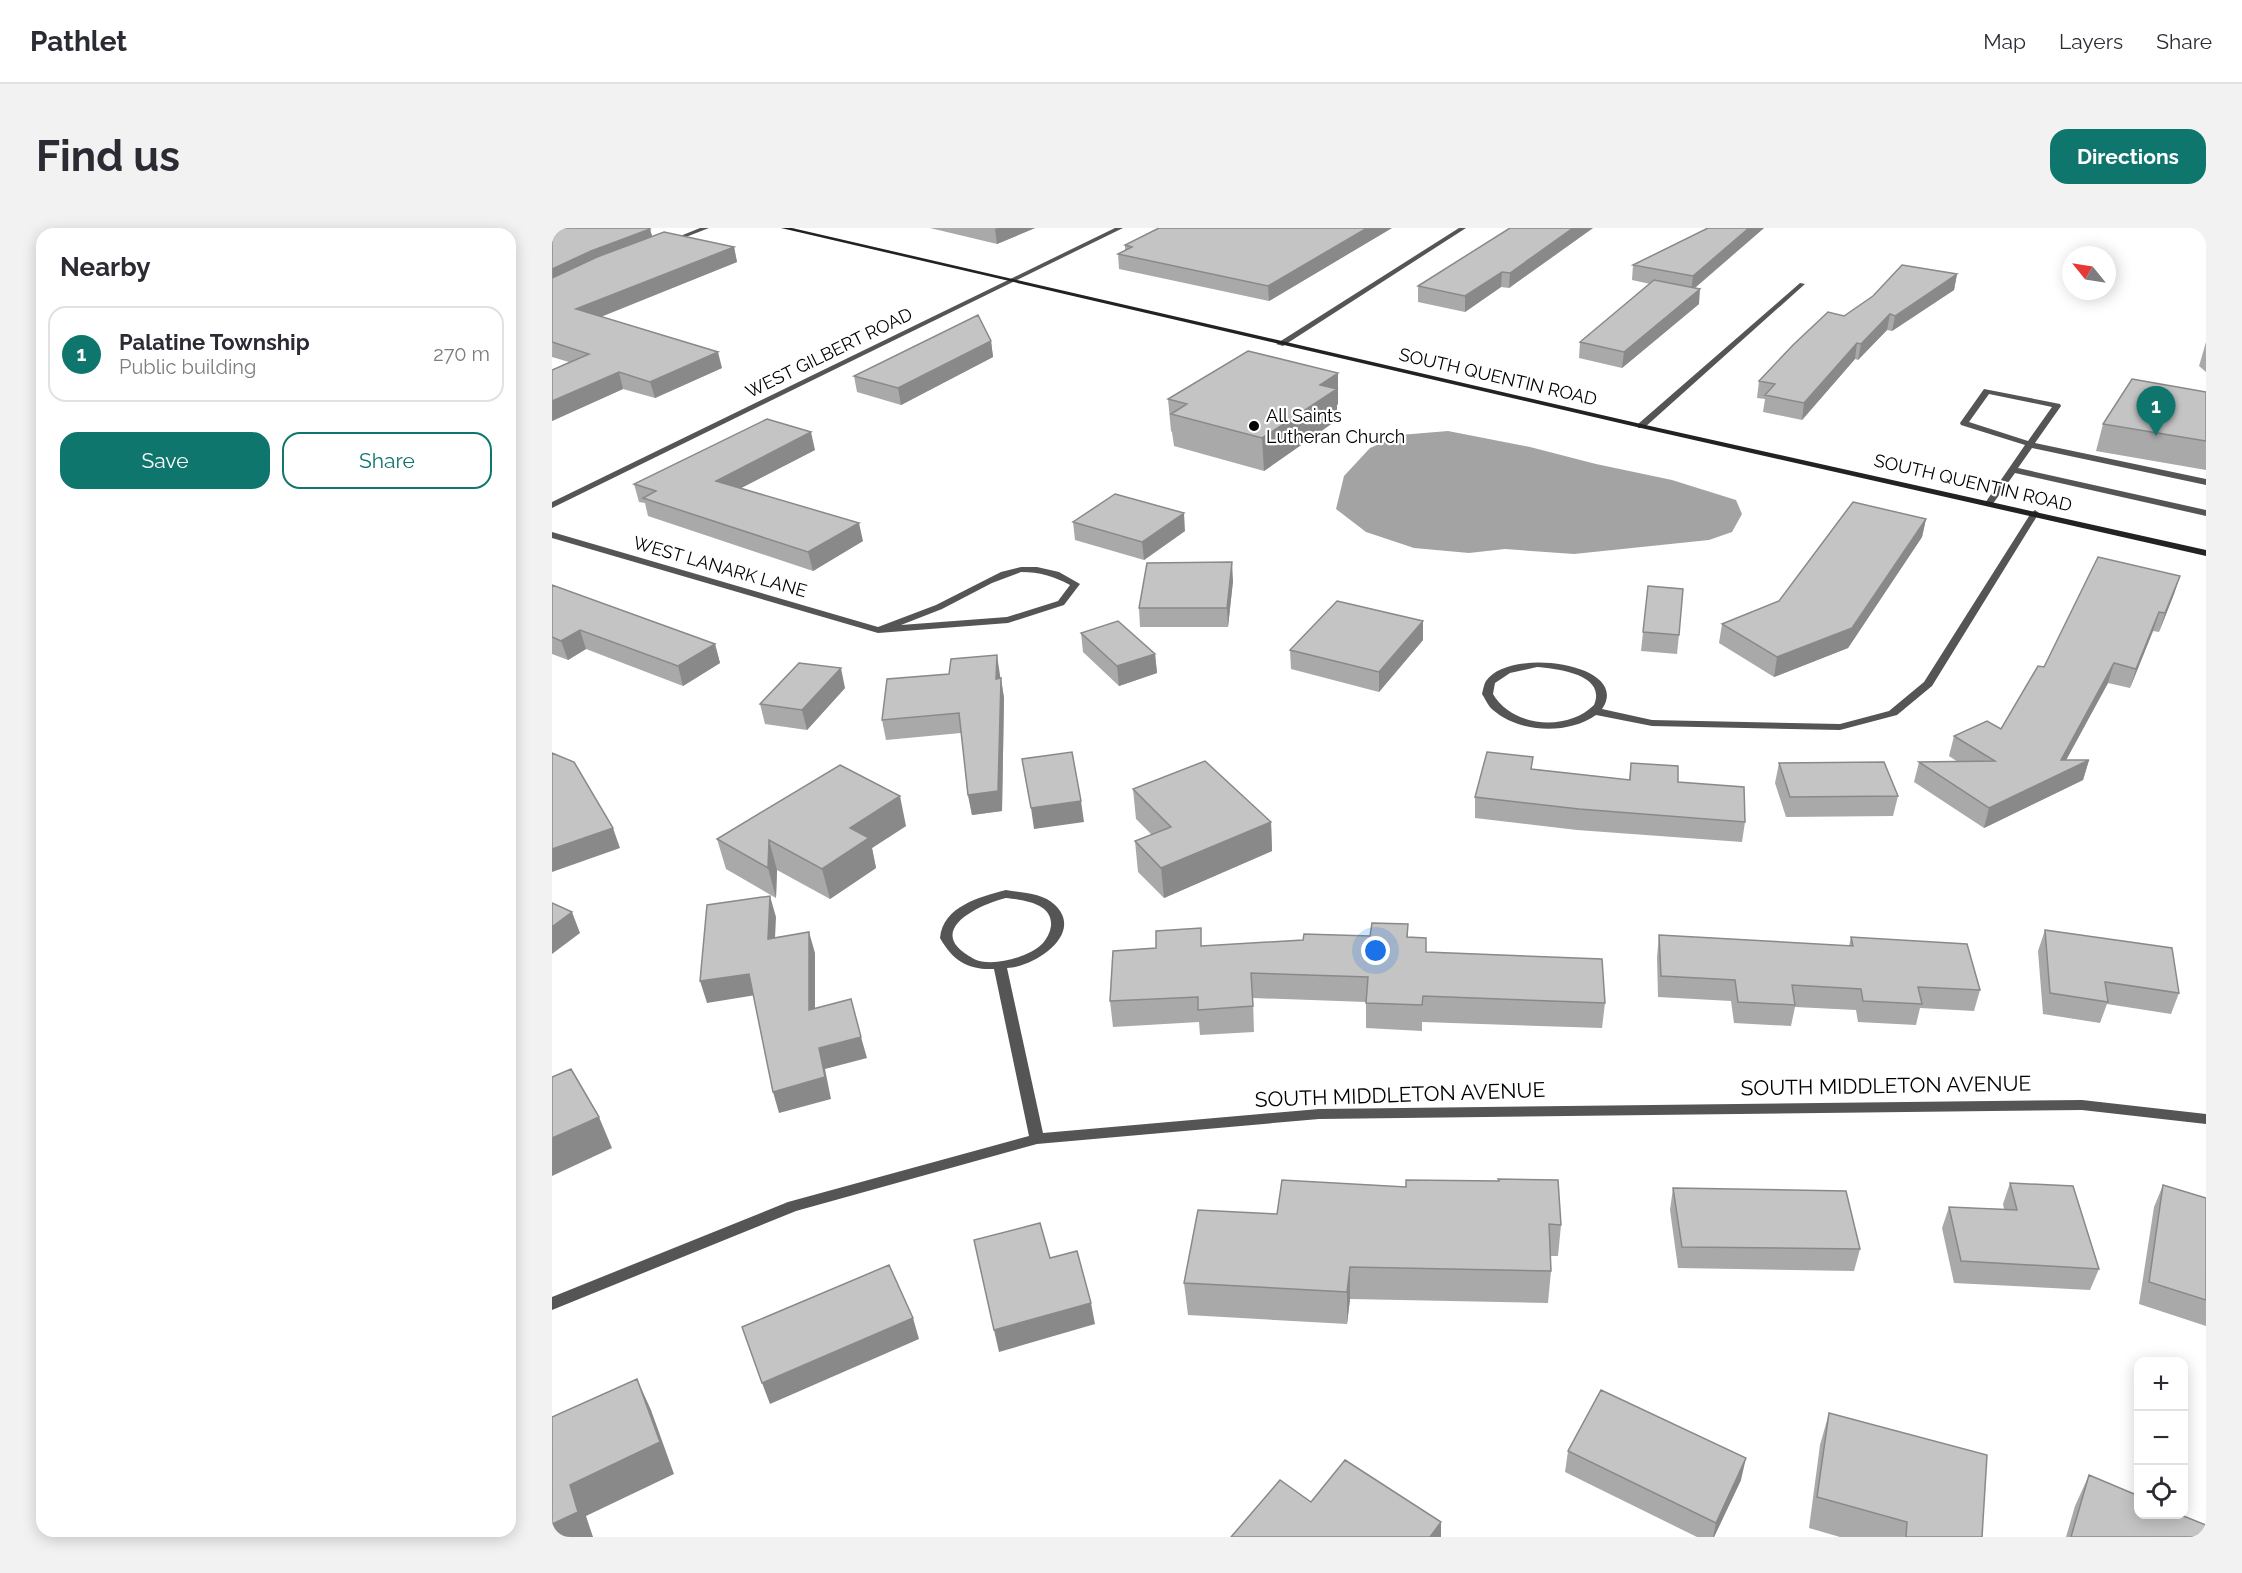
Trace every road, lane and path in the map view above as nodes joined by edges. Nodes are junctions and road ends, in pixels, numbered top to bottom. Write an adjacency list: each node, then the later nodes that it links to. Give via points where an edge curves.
1 (706, 228): 5 (street)
2 (784, 228): 6 (main road, SOUTH QUENTIN ROAD)
3 (1120, 228): 6 (street, WEST GILBERT ROAD)
4 (1463, 228): 8 (street)
5 (660, 246)
6 (1011, 281): 8 (main road, SOUTH QUENTIN ROAD); 14 (street, WEST GILBERT ROAD)
7 (1802, 285): 9 (street)
8 (1280, 344): 9 (main road, SOUTH QUENTIN ROAD)
9 (1641, 426): 13 (main road, SOUTH QUENTIN ROAD)
10 (2032, 445): 10 (street, via 2057,406 1988,391 1964,423); 11 (street); 12 (street)
11 (2014, 470): 13 (street); 16 (street)
12 (2206, 482)
13 (1989, 503): 15 (main road, SOUTH QUENTIN ROAD)
14 (552, 505)
15 (2035, 513): 18 (main road, SOUTH QUENTIN ROAD); 20 (street, via 1928,684 1893,713 1840,727 1652,723)
16 (2206, 513)
17 (552, 535): 19 (street, WEST LANARK LANE)
18 (2206, 553)
19 (878, 630): 19 (street, WEST LANARK LANE, via 1008,620 1061,603 1075,584 1057,572 1032,568 994,576 939,607)
20 (1594, 711): 20 (street, via 1600,704 1597,685 1586,675 1555,664 1518,666 1498,674 1486,693 1496,711 1535,726 1573,723)
21 (1000, 966): 21 (street, via 1036,956 1050,945 1058,932 1059,920 1052,907 1022,894 1006,894 962,909 951,921 946,941 953,952 972,964); 23 (street)
22 (2206, 1119): 23 (street, SOUTH MIDDLETON AVENUE, via 2082,1105 1319,1114)
23 (1037, 1139): 24 (street, SOUTH MIDDLETON AVENUE, via 793,1206)
24 (552, 1304)

